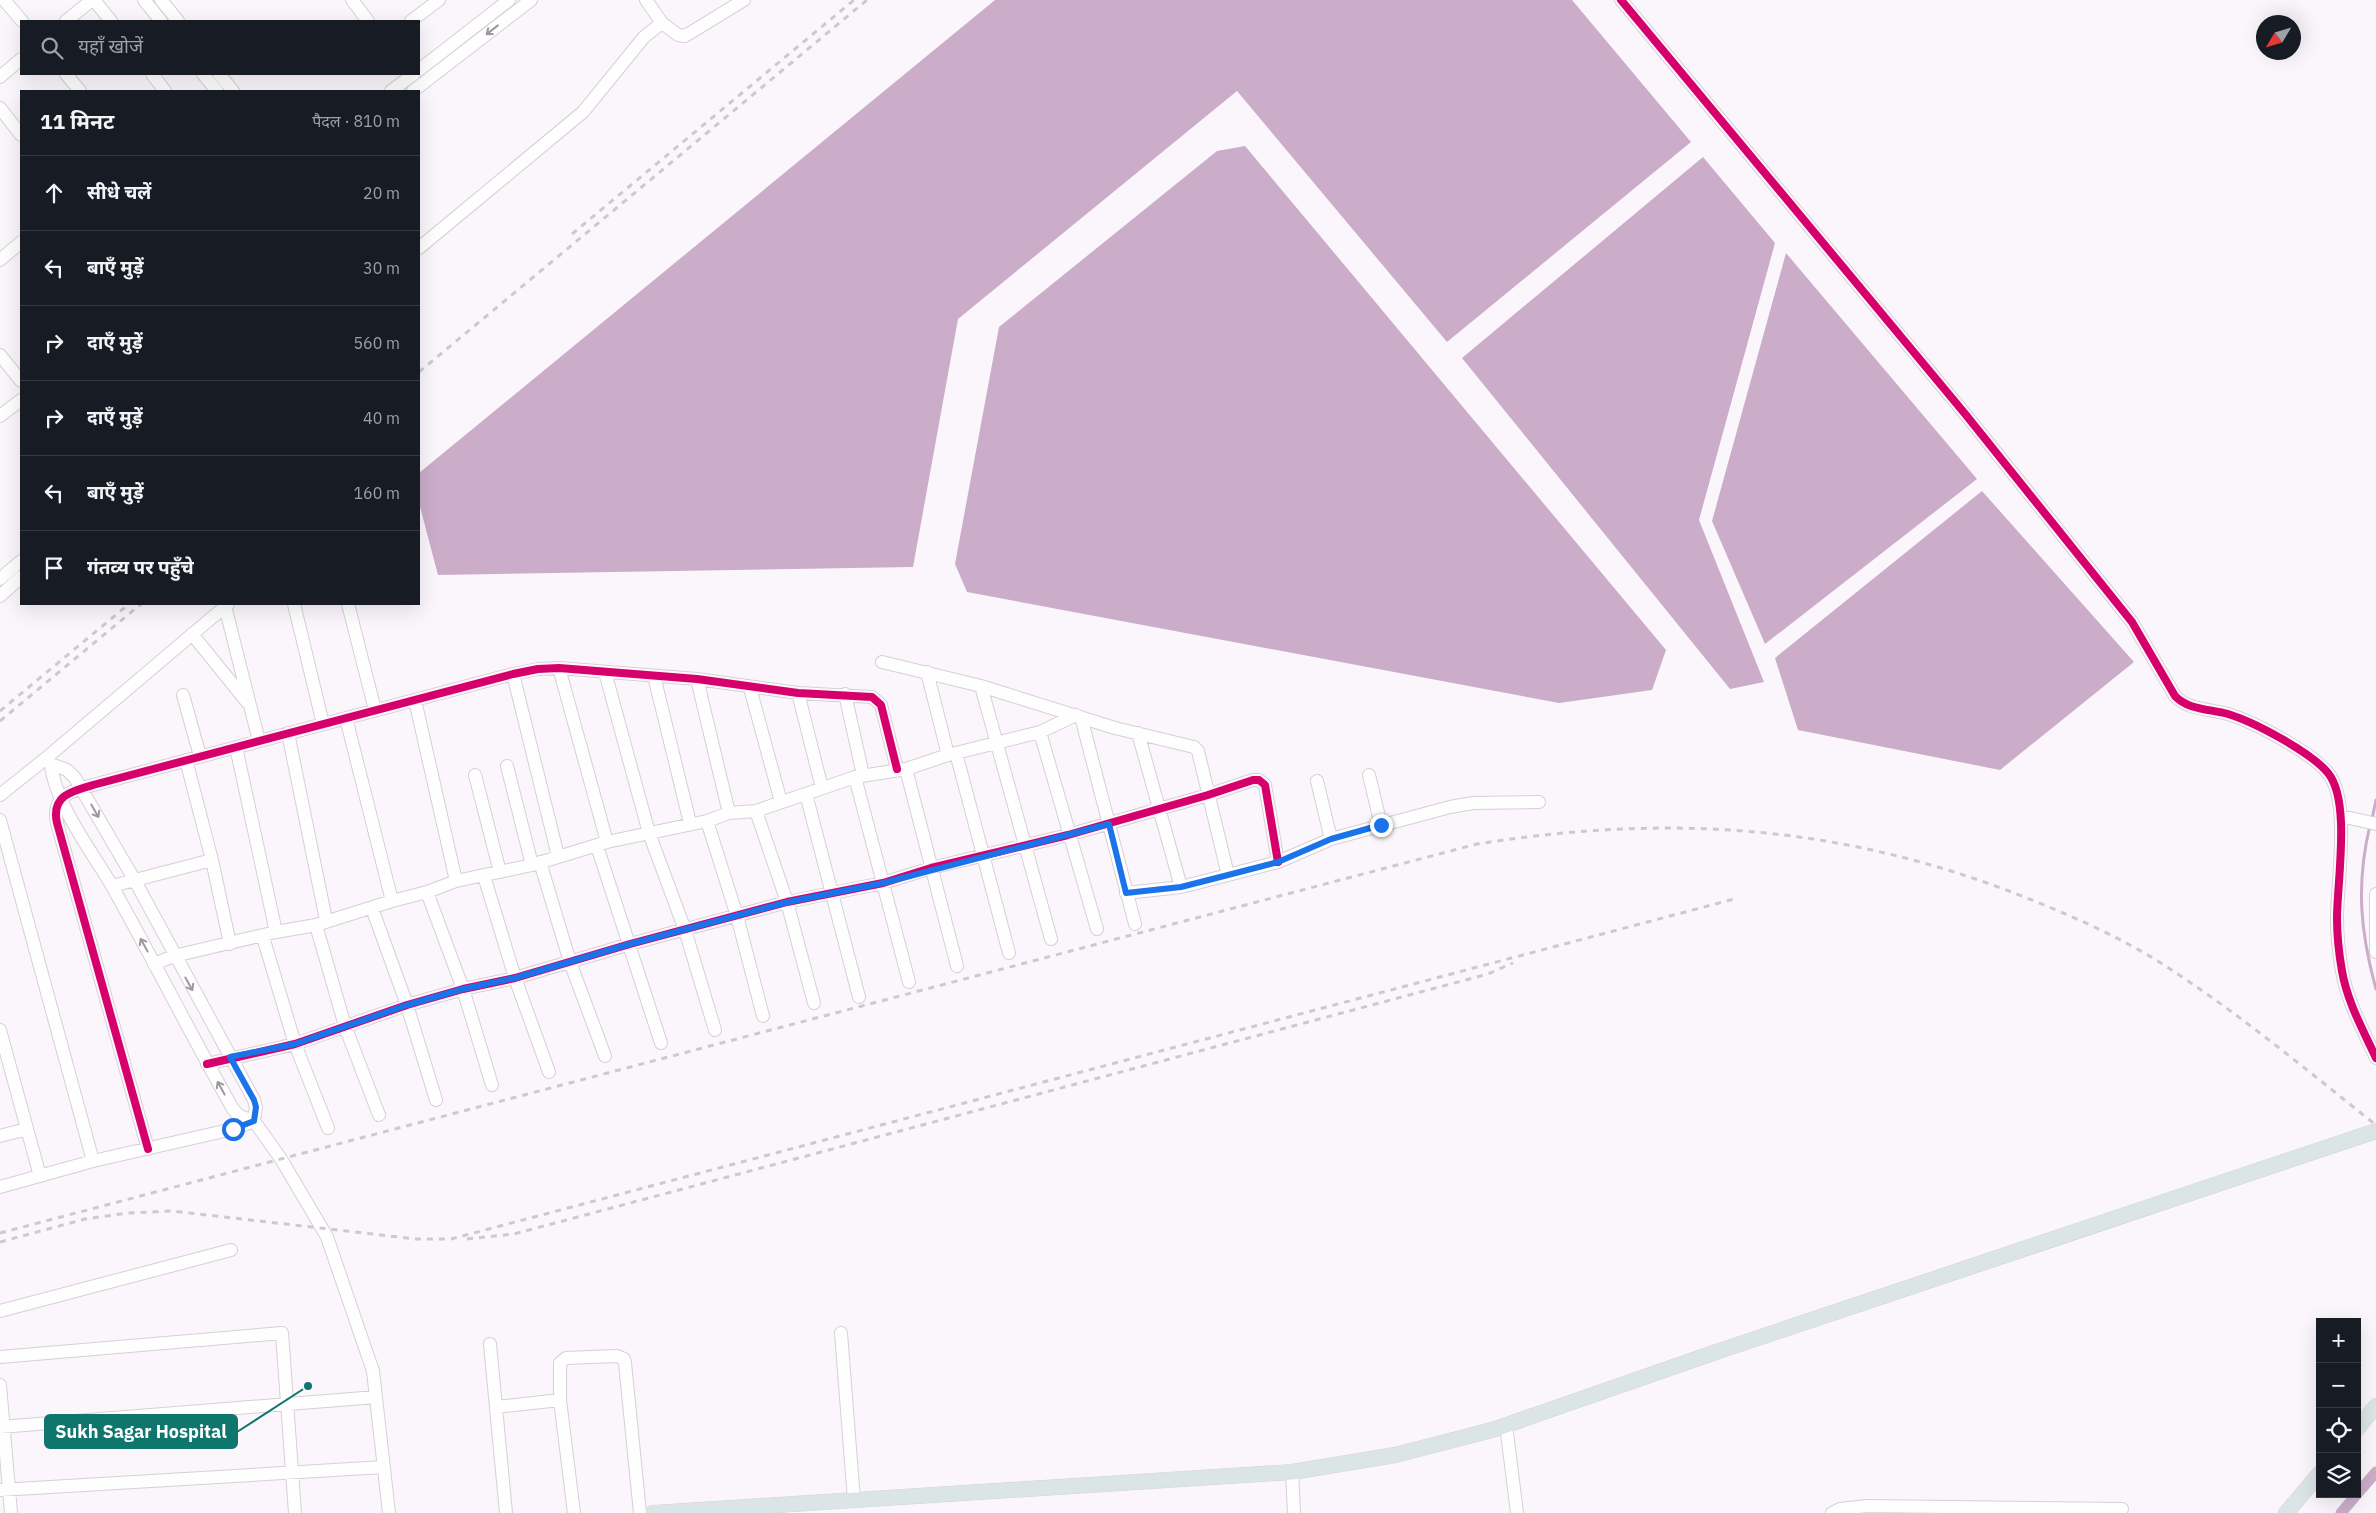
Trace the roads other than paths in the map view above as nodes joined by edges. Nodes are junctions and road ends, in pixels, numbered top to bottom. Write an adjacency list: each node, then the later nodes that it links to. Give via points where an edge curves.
1 (4, 0): 12 (street)
2 (93, 0): 13 (street); 14 (street)
3 (144, 0): 15 (street)
4 (161, 0): 16 (street)
5 (352, 0): 17 (street)
6 (439, 0): 18 (street)
7 (509, 0): 21 (street)
8 (531, 0): 29 (street, one-way to 29)
9 (744, 0): 19 (street, via 685,36 678,35)
10 (1621, 0): 96 (street, via 2126,614 2175,696 2185,705 2250,723 2318,763 2336,786)
11 (649, 2): 19 (street)
12 (21, 20)
13 (67, 20)
14 (110, 20)
15 (160, 20)
16 (177, 20)
17 (367, 20)
18 (413, 20)
19 (662, 23): 38 (street, via 644,37 583,112)
20 (20, 60): 28 (street)
21 (420, 68)
22 (67, 75): 30 (street)
23 (153, 75): 31 (street)
24 (204, 75): 32 (street)
25 (220, 75): 33 (street)
26 (411, 75): 34 (street)
27 (413, 75): 29 (street)
28 (0, 76)
29 (415, 89)
30 (79, 90)
31 (164, 90)
32 (216, 90)
33 (232, 90)
34 (392, 90)
35 (0, 108): 36 (street)
36 (20, 133)
37 (20, 243): 39 (street)
38 (420, 247)
39 (0, 260)
40 (0, 355): 41 (street)
41 (20, 379)
42 (20, 401): 43 (street)
43 (0, 416)
44 (20, 562): 46 (street)
45 (20, 578): 47 (street)
46 (0, 579)
47 (0, 596)
48 (226, 605): 51 (street); 65 (street)
49 (294, 605): 69 (street)
50 (348, 605): 66 (street)
51 (192, 634): 65 (street); 88 (street)
52 (882, 662): 55 (street)
53 (559, 668): 54 (street); 56 (street); 106 (street)
54 (605, 672): 57 (street); 103 (street)
55 (927, 672): 59 (street); 76 (street)
56 (514, 674): 64 (street); 108 (street)
57 (654, 676): 58 (street); 99 (street)
58 (696, 679): 60 (street); 95 (street)
59 (981, 686): 67 (street); 74 (street)
60 (750, 688): 61 (street); 91 (street)
61 (798, 693): 62 (street); 86 (street)
62 (845, 694): 80 (street, via 872,697 878,701); 83 (street)
63 (183, 695): 77 (street)
64 (415, 700): 66 (street); 118 (street)
65 (250, 706): 73 (street)
66 (375, 710): 68 (street)
67 (1078, 716): 70 (street); 72 (street); 100 (street)
68 (346, 718): 69 (street); 126 (street)
69 (323, 724): 71 (street)
70 (1040, 732): 74 (street); 104 (street)
71 (288, 733): 73 (street); 130 (street)
72 (1138, 733): 89 (street, via 1194,747 1198,751); 93 (street)
73 (260, 741): 75 (street)
74 (997, 742): 76 (street); 107 (street)
75 (236, 747): 77 (street); 135 (street)
76 (952, 754): 80 (street); 109 (street)
77 (200, 756): 78 (street)
78 (186, 760): 85 (street); 110 (street)
79 (507, 766): 112 (street)
80 (902, 769): 83 (street); 113 (street)
81 (475, 775): 114 (street)
82 (1368, 775): 102 (street)
83 (859, 776): 86 (street); 119 (street)
84 (1317, 780): 105 (street)
85 (82, 788): 90 (street); 90 (street, via 67,770 51,764 52,778); 117 (street, one-way to 117)
86 (822, 788): 87 (street)
87 (806, 794): 91 (street); 124 (street)
88 (0, 795)
89 (1208, 795): 93 (street); 111 (street, via 1253,780 1263,782); 115 (street)
90 (61, 798): 120 (street); 171 (street, via 56,803 57,823)
91 (781, 802): 94 (street)
92 (1539, 802): 102 (street, via 1461,805)
93 (1160, 810): 100 (street); 121 (street)
94 (756, 811): 95 (street); 127 (street)
95 (730, 813): 98 (street)
96 (2341, 816): 101 (street); 160 (street, via 2337,920 2342,971 2347,993)
97 (0, 820): 172 (street)
98 (707, 821): 99 (street); 129 (street)
99 (690, 823): 103 (street)
100 (1109, 824): 104 (street); 123 (street)
101 (2376, 824)
102 (1381, 825): 105 (street)
103 (649, 834): 106 (street); 134 (street)
104 (1068, 835): 107 (street); 133 (street)
105 (1331, 839): 111 (street)
106 (602, 844): 108 (street); 139 (street)
107 (1026, 844): 109 (street); 137 (street)
108 (558, 856): 112 (street)
109 (983, 856): 113 (street); 141 (street)
110 (212, 860): 117 (street); 138 (street)
111 (1278, 862): 115 (street)
112 (536, 863): 114 (street); 143 (street)
113 (931, 868): 119 (street); 145 (street)
114 (500, 872): 116 (street)
115 (1228, 875): 121 (street)
116 (484, 876): 118 (street); 146 (street)
117 (134, 879): 120 (street); 142 (street)
118 (456, 882): 122 (street)
119 (883, 883): 124 (street); 147 (street)
120 (112, 886): 144 (street, one-way to 120)
121 (1181, 887): 123 (street)
122 (427, 892): 126 (street); 148 (street)
123 (1126, 893): 131 (street)
124 (832, 894): 127 (street); 149 (street)
125 (2376, 894): 132 (street)
126 (392, 901): 128 (street)
127 (788, 902): 129 (street); 150 (street)
128 (372, 908): 130 (street); 151 (street)
129 (736, 916): 134 (street); 152 (street)
130 (321, 923): 135 (street); 153 (street)
131 (1135, 924)
132 (2376, 925): 140 (street)
133 (1097, 928)
134 (685, 930): 139 (street); 155 (street)
135 (276, 932): 136 (street)
136 (263, 936): 138 (street); 157 (street)
137 (1051, 940)
138 (230, 944): 142 (street)
139 (630, 944): 143 (street); 156 (street)
140 (2376, 952)
141 (1009, 953)
142 (174, 956): 144 (street); 159 (street, one-way to 159)
143 (570, 962): 146 (street); 158 (street)
144 (154, 964): 161 (street)
145 (957, 966)
146 (515, 978): 148 (street); 162 (street)
147 (909, 982)
148 (463, 989): 151 (street); 163 (street)
149 (859, 997)
150 (814, 1003)
151 (407, 1005): 153 (street); 164 (street)
152 (763, 1016)
153 (345, 1026): 157 (street); 165 (street)
154 (0, 1030): 168 (street)
155 (715, 1030)
156 (660, 1043)
157 (295, 1044): 159 (street); 167 (street)
158 (606, 1056)
159 (230, 1057): 161 (street); 166 (street, via 254,1100)
160 (2376, 1058)
161 (207, 1064): 166 (street, one-way to 161, via 236,1115)
162 (549, 1072)
163 (492, 1085)
164 (436, 1100)
165 (379, 1115)
166 (254, 1121): 171 (street, via 233,1129); 181 (street, via 328,1236 373,1371)
167 (328, 1128)
168 (27, 1129): 170 (street); 173 (street)
169 (2376, 1131): 187 (main road)
170 (0, 1136)
171 (148, 1148): 172 (street)
172 (93, 1161): 173 (street)
173 (40, 1176): 174 (street)
174 (0, 1187)
175 (231, 1250): 176 (street)
176 (0, 1312)
177 (841, 1333): 194 (street)
178 (490, 1344): 185 (street)
179 (0, 1357): 183 (street, via 282,1333)
180 (0, 1385): 188 (street)
181 (376, 1397): 183 (street); 189 (street)
182 (560, 1400): 185 (street); 201 (street); 202 (street, via 559,1368 563,1360 617,1356 624,1359)
183 (287, 1403): 188 (street); 190 (street)
184 (2376, 1406): 186 (main road)
185 (496, 1407): 200 (street)
186 (2361, 1423)
187 (1506, 1425): 191 (main road, via 1395,1455); 205 (street)
188 (2, 1427): 193 (street)
189 (384, 1466): 190 (street); 199 (street)
190 (292, 1472): 193 (street); 198 (street)
191 (1292, 1472): 194 (main road); 204 (street)
192 (2316, 1478): 207 (main road)
193 (5, 1490): 197 (street)
194 (854, 1500): 203 (main road)
195 (2122, 1509): 196 (street)
196 (1942, 1510): 206 (street, via 1867,1506)
197 (11, 1513)
198 (295, 1513)
199 (389, 1513)
200 (506, 1513)
201 (574, 1513)
202 (640, 1513)
203 (653, 1513)
204 (1294, 1513)
205 (1517, 1513)
206 (1832, 1513)
207 (2286, 1513)

